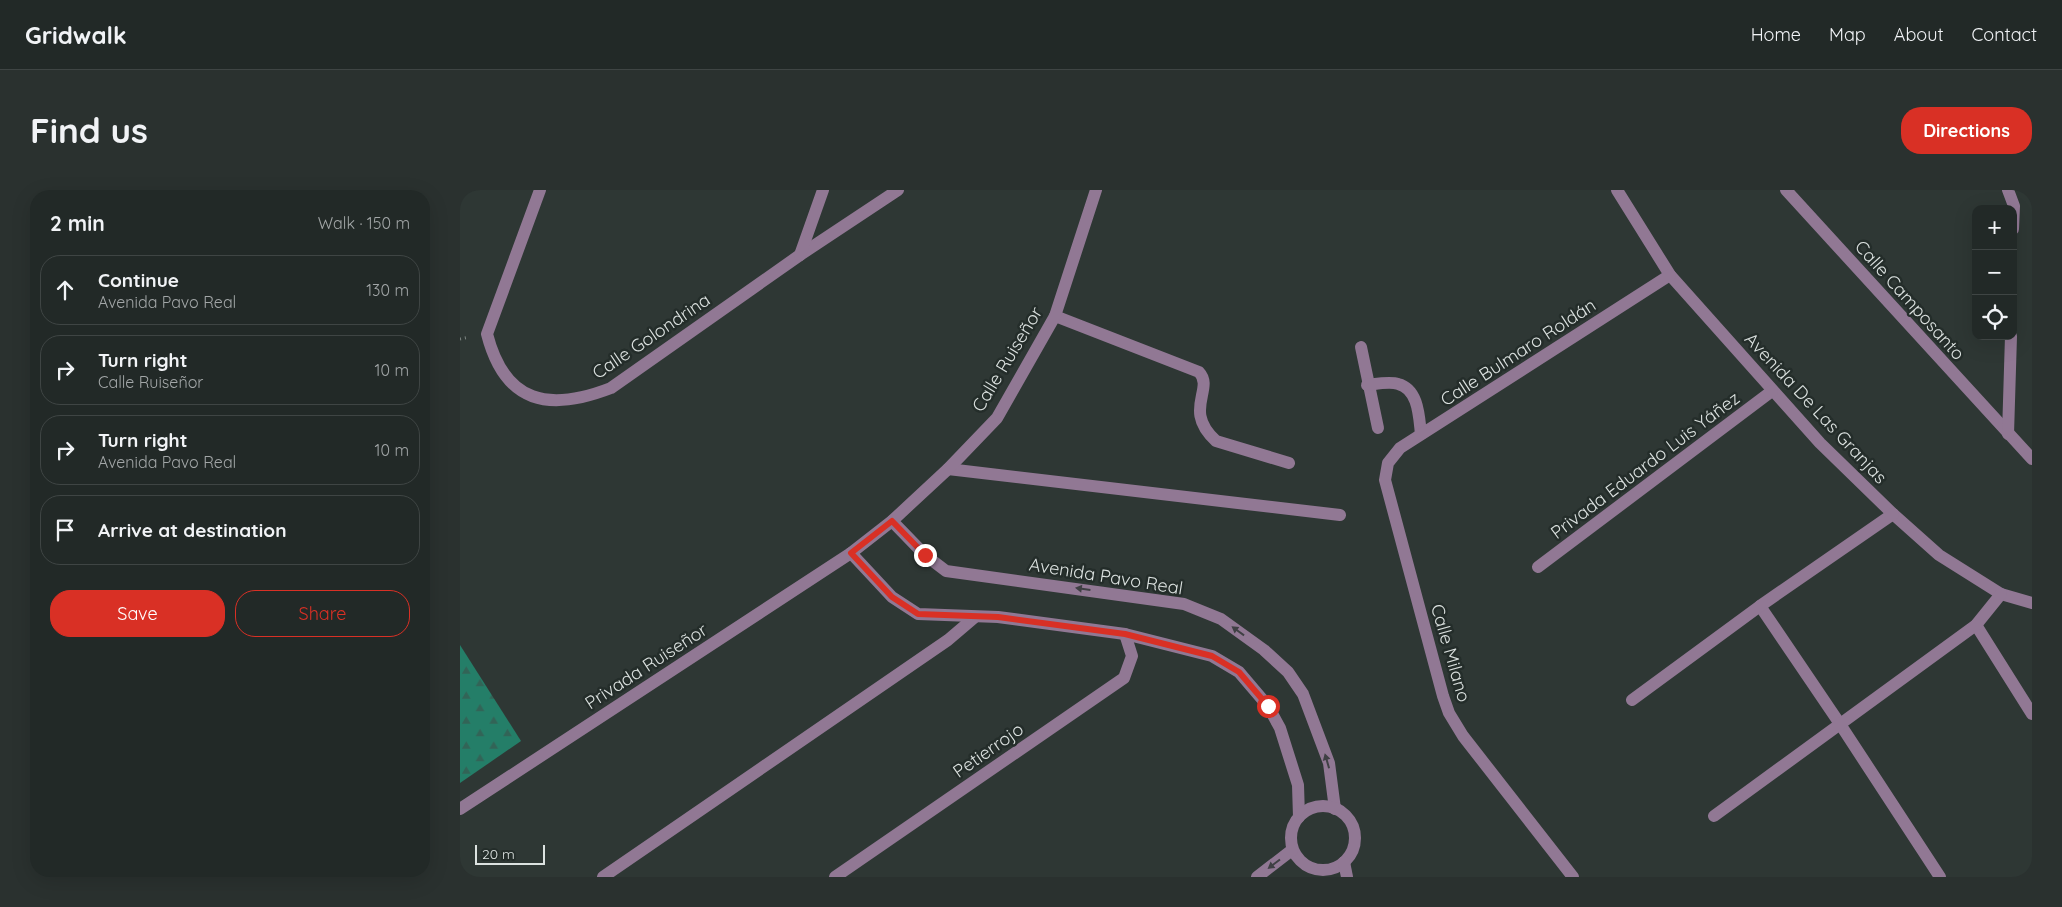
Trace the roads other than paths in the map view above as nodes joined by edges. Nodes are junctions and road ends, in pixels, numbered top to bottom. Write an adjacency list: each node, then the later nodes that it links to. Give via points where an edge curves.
1 (540, 190): 9 (street, Calle Golondrina, via 487,334 492,355 502,374 518,389 541,399 560,402 611,388)
2 (823, 190): 9 (street)
3 (898, 190): 9 (street, Calle Golondrina)
4 (1096, 190): 11 (street, Calle Ruiseñor)
5 (1617, 190): 10 (street, Avenida De Las Granjas)
6 (1786, 190): 18 (street, Calle Camposanto)
7 (2008, 190): 8 (street)
8 (2014, 205)
9 (800, 255)
10 (1670, 275): 15 (street, Avenida De Las Granjas); 17 (street, Calle Bulmaro Roldán)
11 (1055, 316): 21 (street, via 1199,372 1204,377 1204,384 1198,407 1208,434 1216,441); 22 (street, Calle Ruiseñor, via 997,418)
12 (2011, 340): 18 (street)
13 (1360, 347): 14 (street)
14 (1367, 385): 16 (street); 17 (street, via 1398,384 1410,392 1416,403)
15 (1772, 391): 23 (street, Avenida De Las Granjas); 27 (street, Privada Eduardo Luis Yáñez)
16 (1378, 428)
17 (1422, 434): 20 (street, Calle Bulmaro Roldán, via 1400,448)
18 (2008, 434): 19 (street, Calle Camposanto)
19 (2032, 459)
20 (1388, 463): 48 (street, Calle Milano, via 1385,480 1449,713 1463,736)
21 (1288, 464)
22 (948, 469): 24 (street); 25 (street, Calle Ruiseñor)
23 (1893, 514): 28 (street, Avenida De Las Granjas, via 1938,555); 30 (street)
24 (1340, 515)
25 (892, 521): 26 (street, Calle Ruiseñor); 38 (street, Avenida Pavo Real, one-way to 25, via 1328,762 1303,694 1282,666 1221,619 1184,604 946,571 925,555)
26 (851, 553): 31 (street, via 892,597 918,614); 37 (street, Privada Ruiseñor)
27 (1538, 566)
28 (2001, 594): 29 (street, Avenida De Las Granjas); 32 (street)
29 (2032, 603)
30 (1760, 606): 34 (street); 36 (street)
31 (975, 617): 33 (street, via 998,617); 44 (street, via 948,640)
32 (1976, 625): 35 (street); 36 (street)
33 (1125, 634): 40 (street, via 1212,656 1239,672 1268,706 1280,728 1298,784); 45 (street, Petierrojo, via 1132,656 1124,678)
34 (1632, 700)
35 (2032, 714)
36 (1840, 724): 39 (street); 49 (street)
37 (460, 809)
38 (1335, 809): 40 (street, via 1322,806); 42 (street, via 1346,816 1353,827 1355,840 1352,852)
39 (1714, 816)
40 (1299, 817): 41 (street, via 1290,838)
41 (1292, 850): 43 (street, via 1306,866); 46 (street, one-way to 46)
42 (1344, 862): 43 (street); 47 (street)
43 (1323, 874)
44 (603, 877)
45 (835, 877)
46 (1257, 877)
47 (1347, 877)
48 (1573, 877)
49 (1940, 877)

